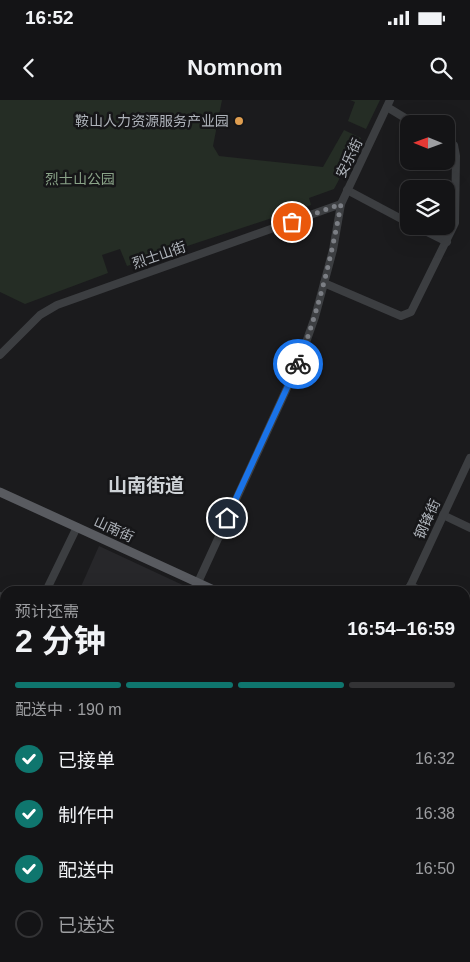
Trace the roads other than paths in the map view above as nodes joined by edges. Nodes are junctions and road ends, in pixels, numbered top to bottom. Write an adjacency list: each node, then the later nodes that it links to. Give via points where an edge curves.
1 (388, 104): 2 (street); 4 (street, 安乐街)
2 (402, 115)
3 (455, 150): 8 (street, via 454,223)
4 (347, 190): 5 (street, 安乐街); 6 (street)
5 (341, 204): 9 (street, 安乐街); 10 (street, 烈士山街, via 57,305 40,314)
6 (400, 218)
7 (433, 235): 8 (street)
8 (447, 242): 9 (street, via 411,312 401,316)
9 (324, 283): 18 (street, 安乐街, via 288,387)
10 (0, 355)
11 (470, 458): 13 (street, 钢锋街)
12 (0, 492): 14 (main road, 山南街)
13 (443, 516): 15 (street); 19 (street, 钢锋街)
14 (77, 527): 16 (street); 17 (main road, 山南街)
15 (470, 528)
16 (48, 586)
17 (194, 586)
18 (196, 586)
19 (410, 586)

